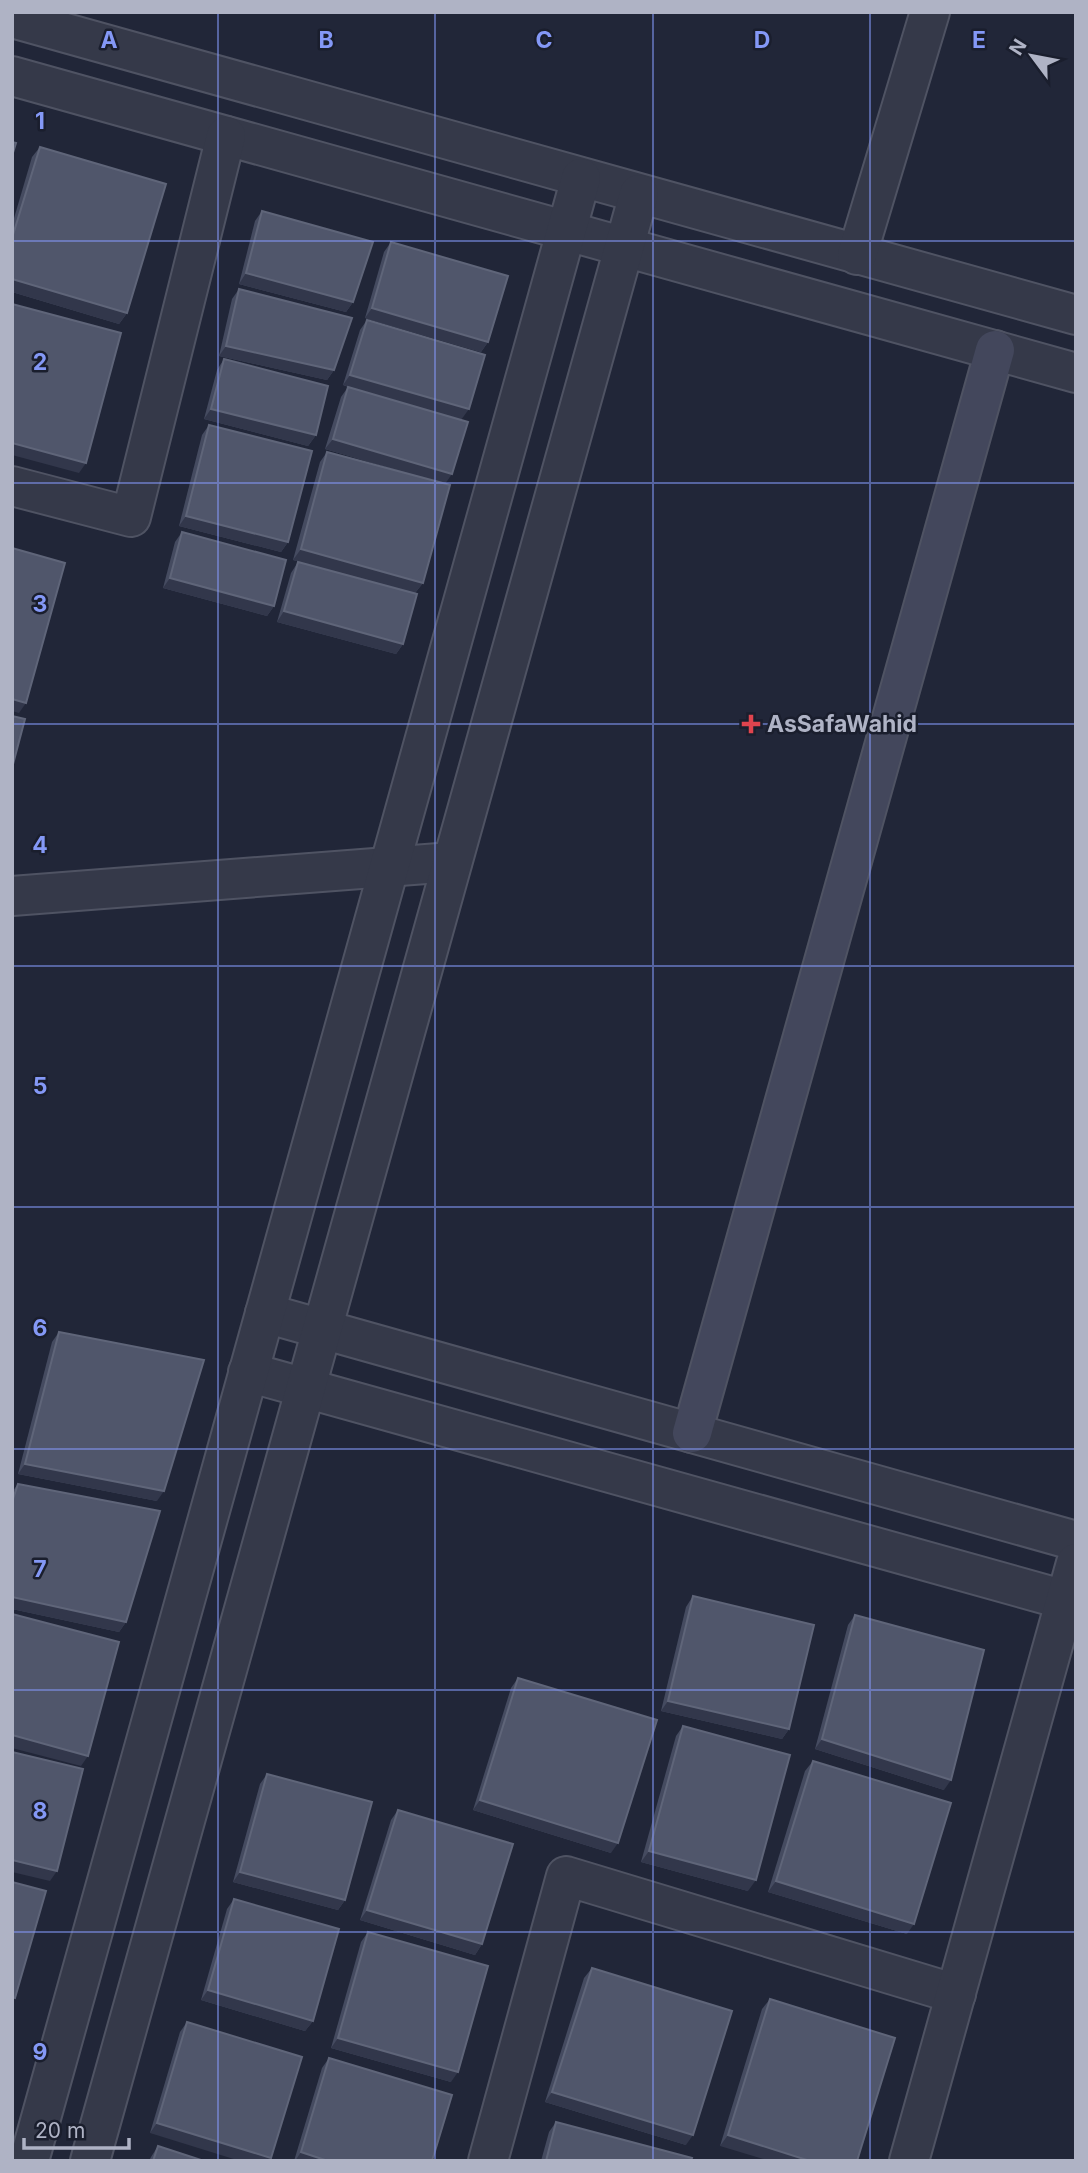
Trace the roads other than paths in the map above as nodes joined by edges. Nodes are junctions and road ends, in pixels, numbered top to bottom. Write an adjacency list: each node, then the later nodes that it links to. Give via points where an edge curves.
1 (930, 12): 9 (street)
2 (12, 18): 5 (street)
3 (12, 76): 4 (street)
4 (226, 136): 7 (street); 13 (street, via 131,517)
5 (581, 177): 6 (street); 7 (street)
6 (639, 194): 8 (street); 9 (street)
7 (565, 230): 8 (street); 15 (street)
8 (624, 246): 11 (street); 14 (street)
9 (857, 254): 10 (street)
10 (1076, 315)
11 (995, 350): 12 (street); 21 (main road)
12 (1076, 373)
13 (12, 486)
14 (452, 862): 15 (street); 18 (street)
15 (389, 867): 16 (street); 17 (street)
16 (12, 896)
17 (265, 1313): 18 (street); 19 (street)
18 (322, 1330): 20 (street); 21 (street)
19 (248, 1372): 20 (street); 26 (street)
20 (306, 1388): 24 (street); 27 (street)
21 (692, 1433): 22 (street)
22 (1076, 1541)
23 (1076, 1563): 24 (street)
24 (1071, 1602): 25 (street)
25 (956, 1994): 28 (street, via 566,1876); 29 (street)
26 (29, 2161)
27 (90, 2161)
28 (488, 2161)
29 (909, 2161)

